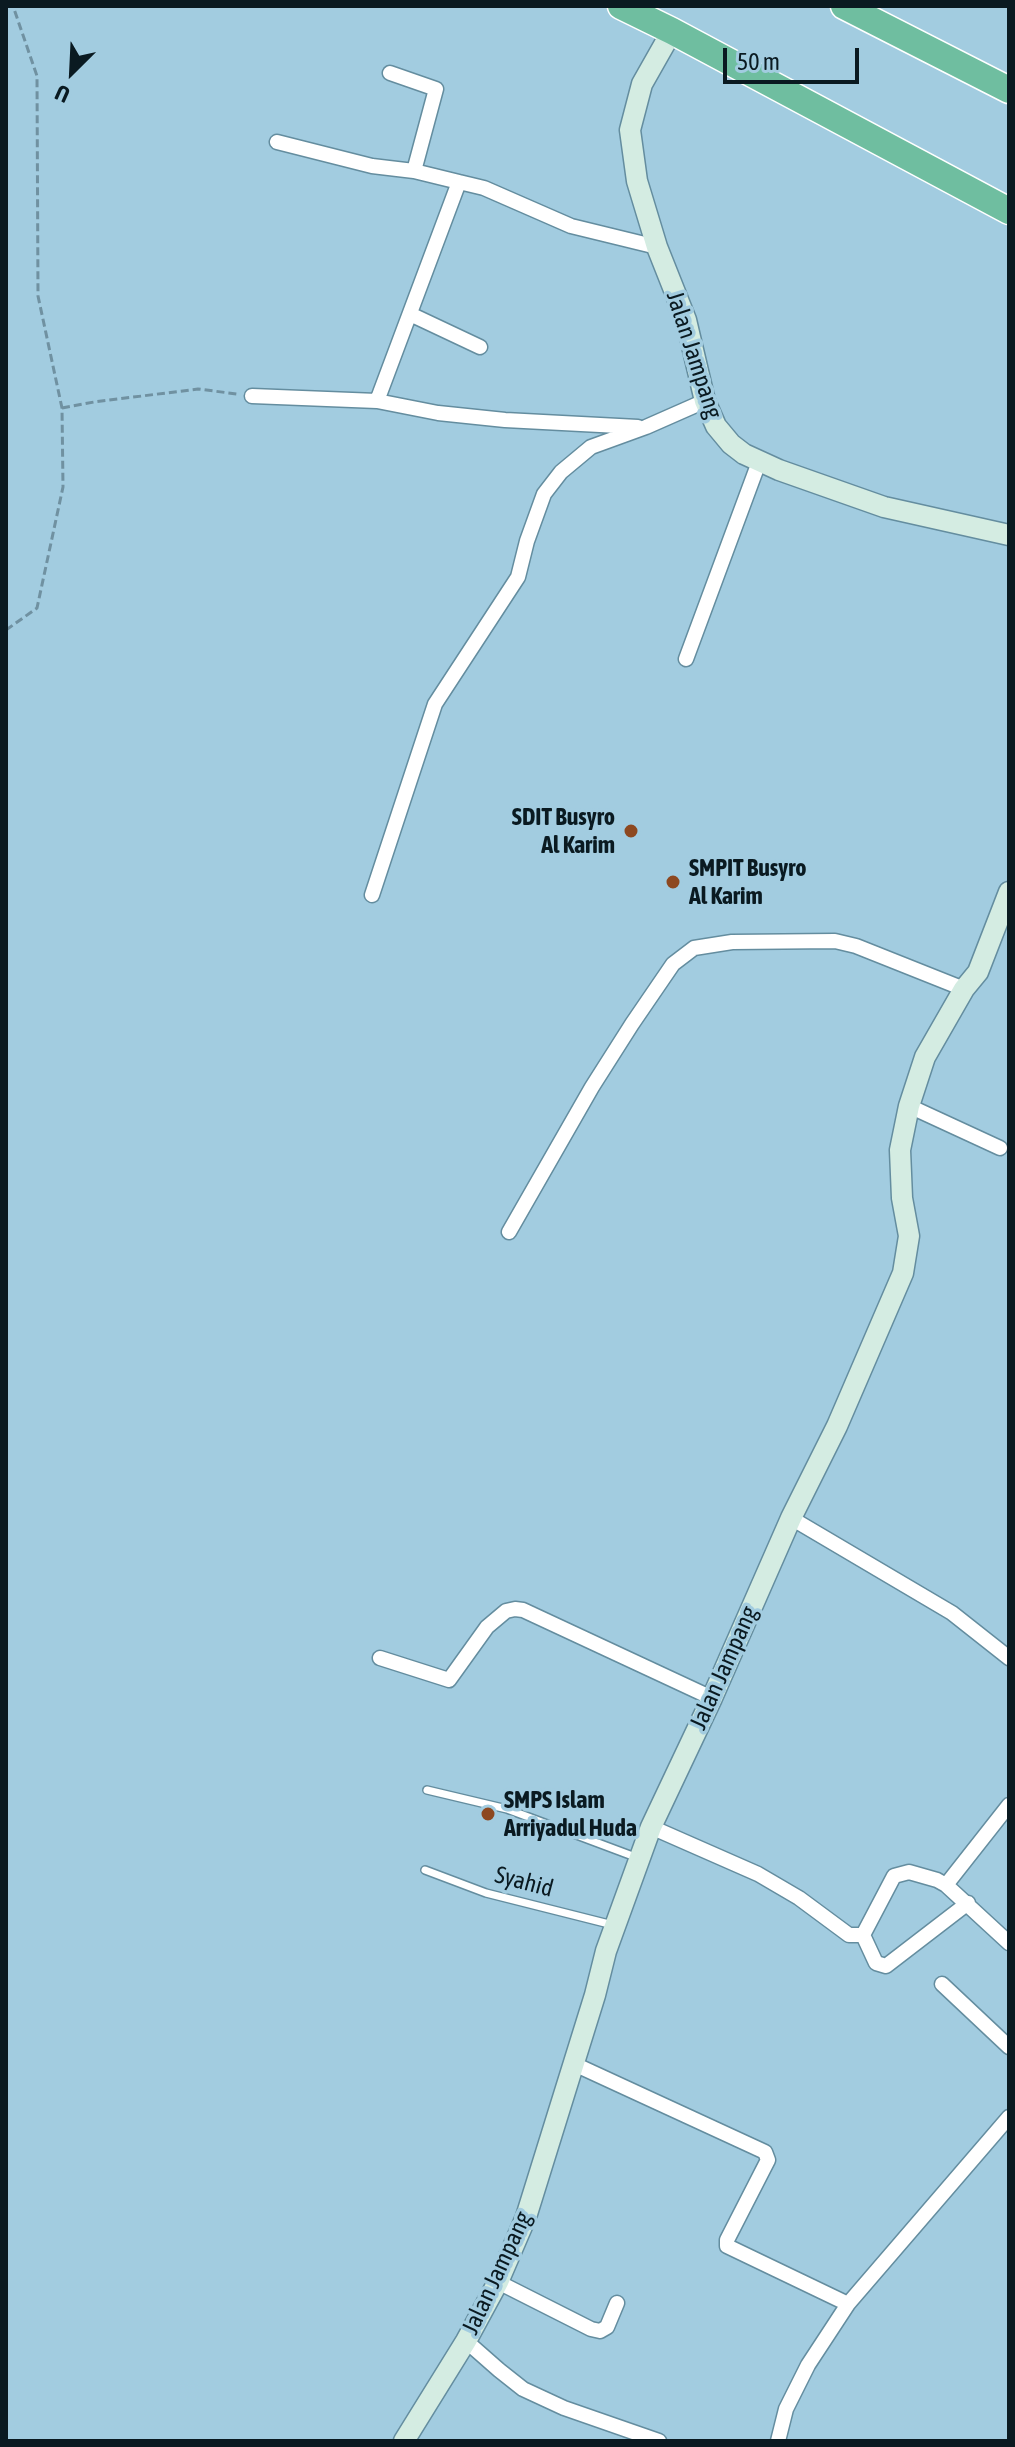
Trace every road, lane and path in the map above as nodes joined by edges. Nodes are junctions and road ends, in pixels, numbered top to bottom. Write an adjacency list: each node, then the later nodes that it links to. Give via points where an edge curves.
1 (13, 6): 17 (path, via 37,76 38,296)
2 (621, 6): 4 (highway)
3 (844, 6): 6 (highway)
4 (672, 31): 10 (highway); 11 (street, Jalan Jampang, via 642,84 630,130 637,181)
5 (390, 73): 8 (street, via 436,89)
6 (1009, 90)
7 (277, 142): 8 (street)
8 (414, 171): 9 (street)
9 (459, 182): 11 (street, via 571,226); 12 (street)
10 (1009, 211)
11 (657, 247): 16 (street, Jalan Jampang, via 686,320)
12 (410, 314): 13 (street); 15 (street)
13 (480, 347)
14 (252, 396): 15 (street); 17 (path, via 198,389)
15 (377, 401): 18 (street, via 505,420)
16 (705, 401): 18 (street); 19 (street, Jalan Jampang, via 731,444)
17 (62, 408): 21 (path, via 63,487 37,608)
18 (646, 427): 24 (street, via 591,447 544,494 518,577 435,704)
19 (759, 462): 20 (street, Jalan Jampang, via 884,507); 22 (street)
20 (1009, 535)
21 (6, 630)
22 (686, 659)
23 (1009, 892): 25 (street, Jalan Jampang, via 978,972)
24 (372, 895)
25 (964, 989): 26 (street, Jalan Jampang, via 925,1057); 28 (street, via 835,941 732,942 694,948 673,964 632,1024)
26 (909, 1106): 27 (street); 29 (street, Jalan Jampang, via 900,1150 909,1236 903,1273)
27 (1000, 1148)
28 (509, 1232)
29 (791, 1518): 31 (street, via 952,1613); 32 (street, Jalan Jampang)
30 (380, 1658): 32 (street, via 449,1680 487,1627 515,1609)
31 (1009, 1658)
32 (712, 1698): 35 (street, Jalan Jampang)
33 (427, 1790): 36 (lane, via 507,1809)
34 (1009, 1805): 38 (street)
35 (651, 1827): 36 (street, Jalan Jampang); 41 (street, via 758,1874 844,1933)
36 (639, 1858): 40 (street, Jalan Jampang)
37 (425, 1870): 40 (lane, Syahid, via 486,1893)
38 (946, 1885): 39 (street); 41 (street, via 917,1873 894,1876)
39 (968, 1903): 41 (street, via 886,1966 876,1963); 42 (street)
40 (615, 1925): 45 (street, Jalan Jampang)
41 (863, 1935)
42 (1009, 1943)
43 (942, 1984): 44 (street)
44 (1009, 2047)
45 (574, 2064): 47 (street, Jalan Jampang, via 526,2217); 49 (street, via 765,2152 768,2160 727,2246)
46 (1009, 2117): 49 (street)
47 (498, 2282): 48 (street, via 600,2331); 50 (street, Jalan Jampang)
48 (617, 2303)
49 (848, 2304): 53 (street, via 808,2365 786,2409)
50 (466, 2341): 51 (street, Jalan Jampang); 52 (street, via 523,2389)
51 (404, 2441)
52 (659, 2441)
53 (778, 2441)

